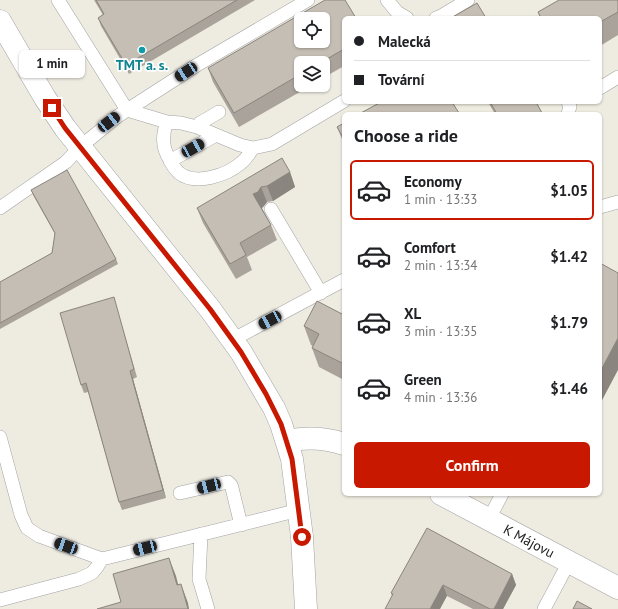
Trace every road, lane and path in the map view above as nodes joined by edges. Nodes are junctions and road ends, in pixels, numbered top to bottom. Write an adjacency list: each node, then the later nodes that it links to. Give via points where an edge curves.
1 (58, 0): 11 (lane)
2 (308, 0): 11 (lane)
3 (387, 0): 5 (lane)
4 (468, 0): 6 (lane)
5 (404, 16)
6 (441, 16)
7 (0, 21): 16 (street, via 45,98)
8 (618, 77): 9 (lane)
9 (602, 87)
10 (342, 102): 17 (lane, via 272,144)
11 (127, 110): 13 (lane); 16 (lane)
12 (218, 112): 14 (lane)
13 (167, 122): 14 (lane); 18 (lane, via 163,141)
14 (197, 127): 15 (lane)
15 (216, 135): 17 (lane); 18 (lane)
16 (80, 146): 21 (lane, via 66,162); 25 (street)
17 (253, 148): 18 (lane, via 240,164 206,179 186,177)
18 (170, 161)
19 (618, 202): 20 (lane)
20 (602, 206)
21 (0, 208)
22 (270, 209): 24 (lane)
23 (342, 281): 24 (lane)
24 (321, 293): 25 (lane)
25 (232, 340): 27 (street, via 274,408)
26 (0, 437): 36 (lane, via 28,528 39,536)
27 (287, 441): 28 (street, via 304,438); 32 (street)
28 (342, 444)
29 (180, 493): 34 (lane, via 229,483)
30 (445, 496): 33 (street, K Májovu)
31 (501, 496): 33 (lane)
32 (299, 510): 34 (lane); 41 (street)
33 (489, 519): 37 (street, K Májovu)
34 (241, 525): 35 (lane)
35 (201, 534): 36 (lane); 40 (lane, via 199,579)
36 (102, 559): 39 (lane, via 92,573 79,579)
37 (569, 562): 38 (street, K Májovu); 42 (lane)
38 (618, 588)
39 (0, 600)
40 (208, 609)
41 (306, 609)
42 (544, 609)

